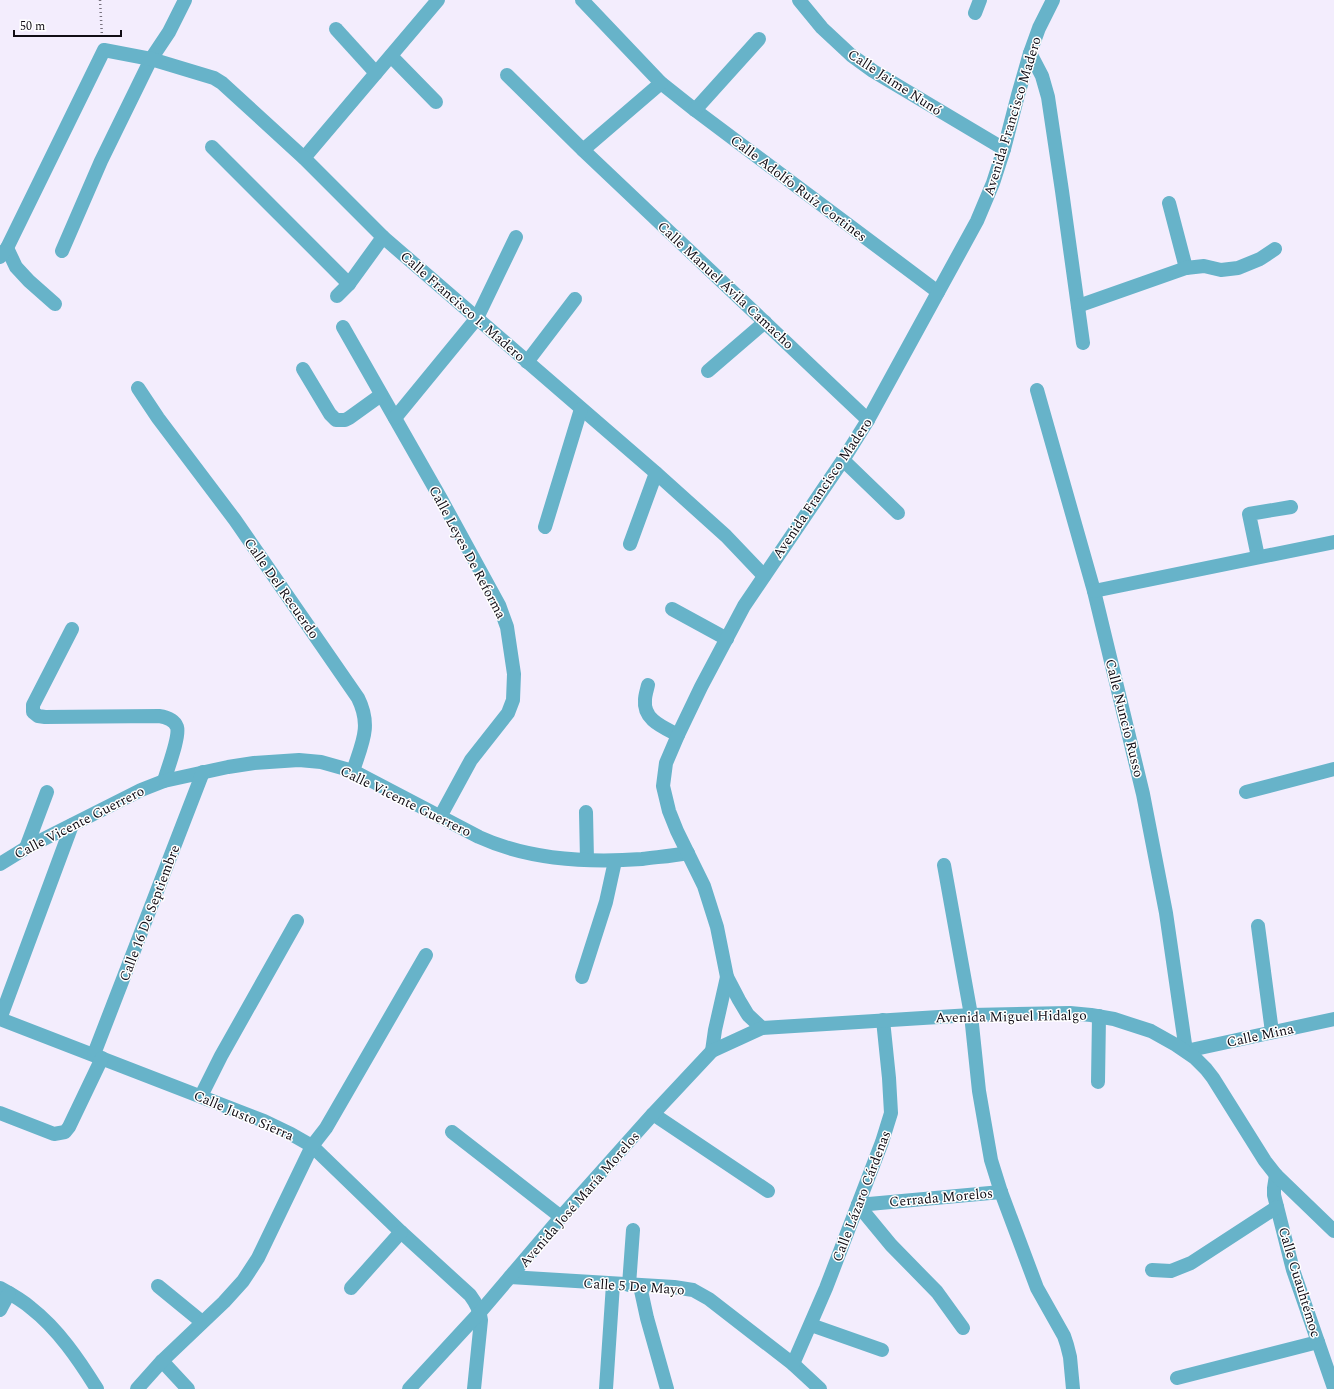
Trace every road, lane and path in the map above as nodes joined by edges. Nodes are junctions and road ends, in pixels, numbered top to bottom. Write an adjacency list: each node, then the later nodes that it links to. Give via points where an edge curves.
1 (100, 0): 9 (path)
2 (185, 0): 12 (street)
3 (438, 0): 11 (street)
4 (582, 0): 15 (street, Calle Adolfo Ruíz Cortines)
5 (799, 0): 19 (street, Calle Jaime Nunó, via 822,28 856,59)
6 (1053, 0): 10 (street, Avenida Francisco Madero)
7 (336, 29): 13 (street)
8 (759, 39): 17 (street)
9 (104, 50): 12 (street, Calle Francisco I. Madero); 27 (street)
10 (1030, 53): 19 (street, Avenida Francisco Madero); 34 (street, via 1042,76 1048,97)
11 (391, 56): 13 (street); 16 (street)
12 (151, 59): 21 (street, Calle Francisco I. Madero, via 206,75 222,83); 26 (street, via 101,161)
13 (376, 73): 21 (street)
14 (507, 75): 20 (street, Calle Manuel Ávila Camacho)
15 (661, 83): 17 (street, Calle Adolfo Ruíz Cortines); 20 (street)
16 (436, 102)
17 (695, 110): 30 (street, Calle Adolfo Ruíz Cortines)
18 (212, 147): 29 (street)
19 (1004, 149): 30 (street, Avenida Francisco Madero, via 977,221)
20 (583, 150): 36 (street, Calle Manuel Ávila Camacho)
21 (304, 158): 23 (street, Calle Francisco I. Madero)
22 (1169, 203): 28 (street)
23 (383, 237): 29 (street); 35 (street, Calle Francisco I. Madero)
24 (516, 237): 35 (street)
25 (1275, 249): 28 (street, via 1260,259 1238,268)
26 (62, 251)
27 (3, 252): 33 (street, via 29,281)
28 (1186, 268): 34 (street)
29 (349, 284): 31 (street)
30 (938, 292): 47 (street, Avenida Francisco Madero)
31 (337, 296)
32 (576, 299): 39 (street)
33 (55, 304)
34 (1078, 306): 38 (street)
35 (477, 318): 39 (street, Calle Francisco I. Madero); 46 (street)
36 (765, 322): 41 (street); 47 (street, Calle Manuel Ávila Camacho)
37 (343, 327): 44 (street, Calle Leyes De Reforma)
38 (1083, 343)
39 (527, 362): 45 (street, Calle Francisco I. Madero)
40 (303, 369): 44 (street, via 336,420 349,418)
41 (708, 371)
42 (138, 388): 64 (street, Calle Del Recuerdo, via 235,520 358,698 365,716 364,735)
43 (1037, 390): 57 (street, Calle Nuncio Russo)
44 (381, 395): 46 (street, Calle Leyes De Reforma)
45 (581, 409): 49 (street, Calle Francisco I. Madero); 52 (street)
46 (394, 418): 70 (street, Calle Leyes De Reforma, via 499,605 507,627 513,668 513,700 508,713 470,760)
47 (868, 420): 48 (street, Avenida Francisco Madero)
48 (843, 460): 51 (street); 56 (street, Avenida Francisco Madero)
49 (656, 473): 54 (street); 56 (street, Calle Francisco I. Madero, via 726,536)
50 (1291, 506): 55 (street, via 1249,514)
51 (898, 513)
52 (544, 527)
53 (1334, 542): 55 (street)
54 (630, 544)
55 (1258, 557): 57 (street)
56 (764, 576): 60 (street, Avenida Francisco Madero, via 744,606)
57 (1094, 591): 91 (street, Calle Nuncio Russo, via 1144,794 1166,913)
58 (672, 609): 60 (street)
59 (72, 629): 66 (street, via 33,705 33,712 45,717 159,716 173,721 178,735)
60 (727, 639): 62 (street, Avenida Francisco Madero, via 700,687)
61 (648, 685): 62 (street, via 644,701 647,713 654,722)
62 (678, 735): 73 (street, Avenida Francisco Madero, via 666,763 663,786 669,811)
63 (1334, 769): 68 (street)
64 (353, 771): 65 (street, Calle Vicente Guerrero, via 321,762 299,760 254,763); 70 (street, Calle Vicente Guerrero)
65 (203, 772): 66 (street, Calle Vicente Guerrero); 92 (street, Calle 16 De Septiembre)
66 (164, 781): 71 (street, Calle Vicente Guerrero)
67 (47, 792): 72 (street)
68 (1246, 792)
69 (586, 812): 74 (street)
70 (440, 817): 74 (street, Calle Vicente Guerrero, via 496,845 537,855)
71 (72, 825): 72 (street, Calle Vicente Guerrero); 85 (street)
72 (26, 848): 76 (street, Calle Vicente Guerrero)
73 (688, 853): 75 (street, Calle Vicente Guerrero); 82 (street, Avenida Francisco Madero, via 704,886 717,926)
74 (587, 860): 75 (street, Calle Vicente Guerrero)
75 (615, 861): 81 (street, via 606,902)
76 (0, 864)
77 (944, 865): 83 (street)
78 (296, 921): 94 (street)
79 (1258, 926): 89 (street)
80 (426, 955): 98 (street, via 326,1128)
81 (582, 977)
82 (727, 977): 88 (street, Avenida Francisco Madero, via 748,1015); 90 (street, Avenida Francisco Madero)
83 (971, 1015): 84 (street, Avenida Miguel Hidalgo, via 1070,1013); 87 (street, Avenida Miguel Hidalgo); 101 (street, via 979,1091 991,1160)
84 (1099, 1016): 91 (street, Avenida Miguel Hidalgo, via 1151,1031); 93 (street)
85 (0, 1019): 92 (street, Calle Justo Sierra)
86 (1334, 1019): 89 (street, Calle Mina)
87 (883, 1020): 88 (street, Avenida Miguel Hidalgo); 102 (street, Calle Lázaro Cárdenas, via 891,1113)
88 (762, 1028): 90 (street, Avenida José María Morelos)
89 (1272, 1032): 91 (street, Calle Mina)
90 (712, 1050): 96 (street, Avenida José María Morelos)
91 (1186, 1051): 99 (street, Avenida Miguel Hidalgo, via 1213,1078 1265,1162)
92 (98, 1056): 94 (street, Calle Justo Sierra); 95 (street, Calle 16 De Septiembre, via 69,1127 64,1132 49,1132)
93 (1098, 1082)
94 (201, 1096): 98 (street, Calle Justo Sierra, via 264,1121)
95 (0, 1113)
96 (653, 1114): 100 (street); 104 (street, Avenida José María Morelos)
97 (452, 1132): 104 (street)
98 (312, 1146): 107 (street, Calle Justo Sierra); 117 (street, via 258,1258 224,1302)
99 (1276, 1175): 103 (street, Calle Cuauhtémoc); 106 (street, Avenida Miguel Hidalgo)
100 (768, 1191)
101 (1001, 1192): 102 (street, Cerrada Morelos); 134 (street, via 1037,1288 1064,1336 1070,1357)
102 (858, 1205): 118 (street, Calle Lázaro Cárdenas); 119 (street, via 891,1245 937,1292)
103 (1276, 1206): 108 (street, via 1191,1264 1171,1271); 120 (street, Calle Cuauhtémoc, via 1293,1270)
104 (561, 1217): 109 (street, Avenida José María Morelos)
105 (633, 1230): 111 (street)
106 (1334, 1231)
107 (401, 1232): 113 (street); 116 (street, Calle Justo Sierra, via 470,1295)
108 (1152, 1270)
109 (510, 1277): 110 (street, Calle 5 De Mayo); 116 (street, Avenida José María Morelos)
110 (614, 1284): 111 (street, Calle 5 De Mayo); 131 (street)
111 (634, 1285): 123 (street, Calle 5 De Mayo, via 685,1288 700,1293); 132 (street, via 647,1318)
112 (158, 1286): 117 (street)
113 (351, 1288)
114 (5, 1290): 115 (street); 126 (street, via 31,1307 49,1324 86,1370)
115 (0, 1310)
116 (480, 1311): 129 (street, Avenida José María Morelos); 130 (street, via 482,1320)
117 (202, 1322): 122 (street)
118 (810, 1325): 121 (street); 123 (street, Calle Lázaro Cárdenas)
119 (963, 1328)
120 (1318, 1342): 124 (street); 125 (street, Calle Cuauhtémoc)
121 (882, 1350)
122 (162, 1361): 127 (street); 128 (street)
123 (793, 1364): 133 (street, Calle 5 De Mayo)
124 (1177, 1378)
125 (1334, 1388)
126 (97, 1389)
127 (137, 1389)
128 (188, 1389)
129 (410, 1389)
130 (474, 1389)
131 (606, 1389)
132 (667, 1389)
133 (820, 1389)
134 (1073, 1389)

